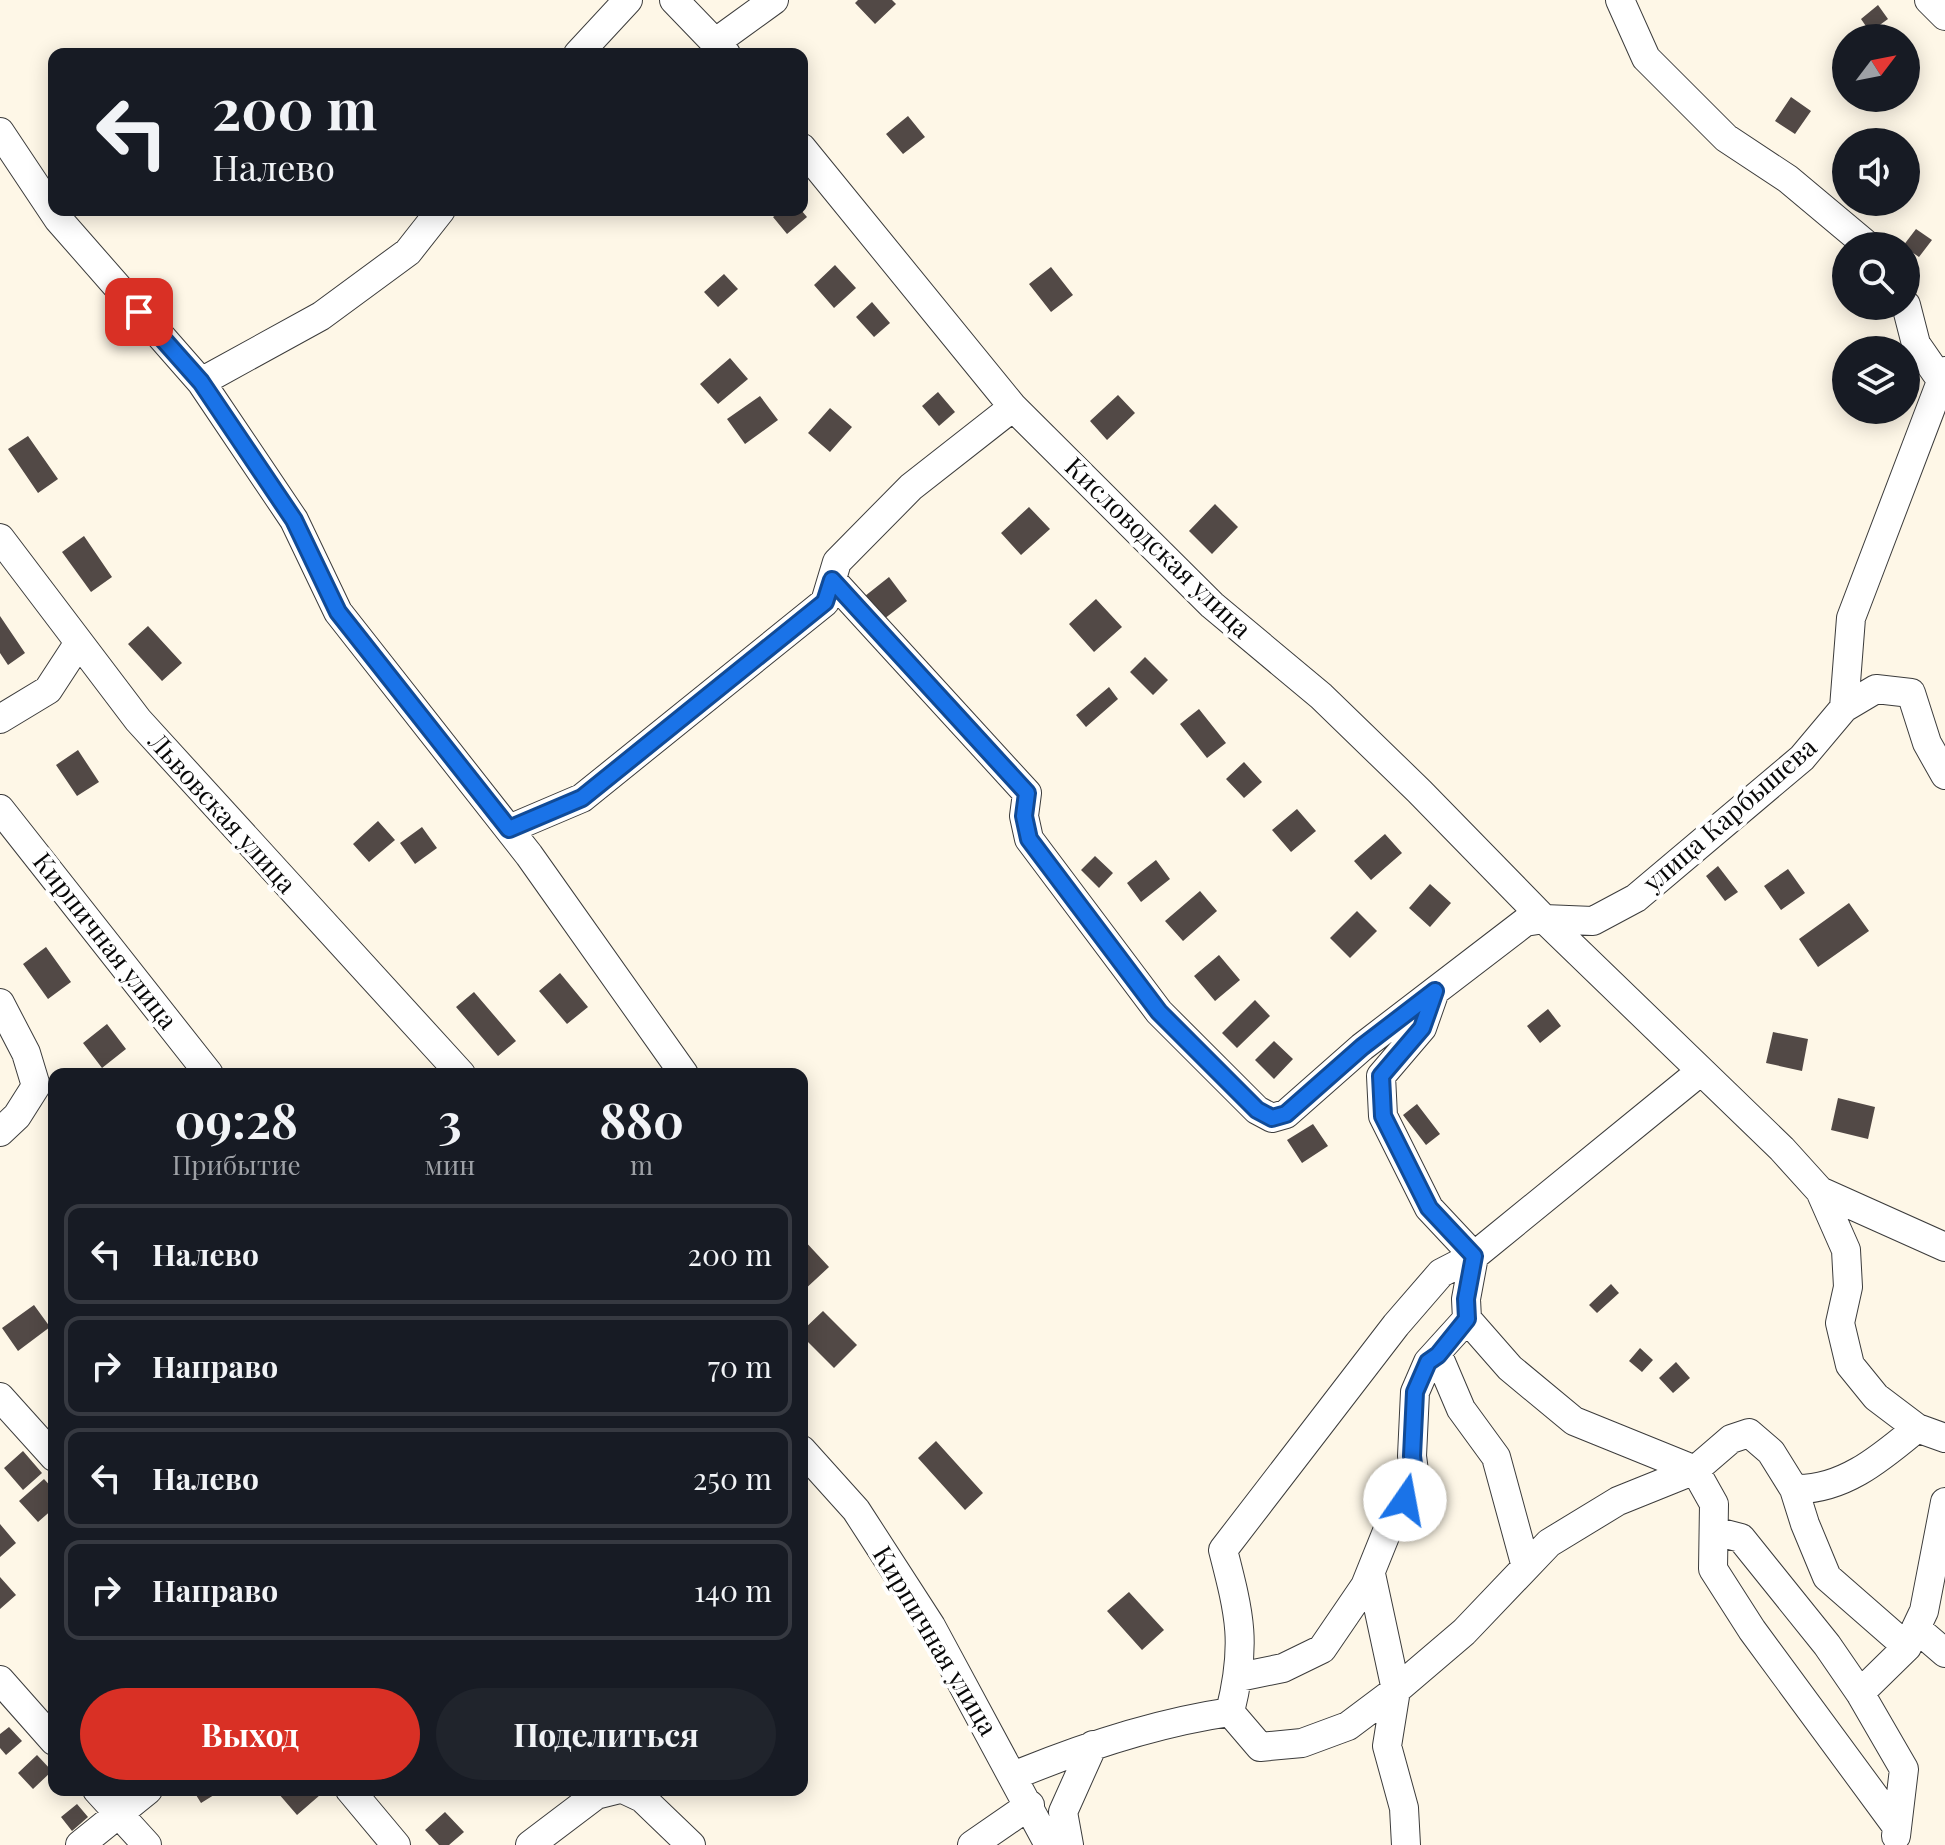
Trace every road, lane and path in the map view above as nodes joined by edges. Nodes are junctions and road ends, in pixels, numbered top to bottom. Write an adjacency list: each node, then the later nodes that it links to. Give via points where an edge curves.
1 (628, 0): 7 (street)
2 (674, 0): 8 (street)
3 (774, 0): 8 (street)
4 (1620, 0): 14 (street, via 1646,58 1726,138 1788,179)
5 (1929, 0): 6 (street)
6 (1945, 16)
7 (584, 48)
8 (721, 48)
9 (0, 132): 11 (street)
10 (808, 155): 18 (street, Кисловодская улица)
11 (48, 204)
12 (56, 216): 17 (street)
13 (436, 216): 17 (street, via 408,252 321,316)
14 (1851, 232)
15 (1910, 320): 16 (street, via 1916,344)
16 (1943, 379): 22 (street, via 1851,618)
17 (201, 382): 26 (street, via 294,520 338,612)
18 (1013, 407): 20 (street, via 911,487 837,562); 27 (street, Кисловодская улица, via 1212,605 1321,696)
19 (0, 538): 21 (street, Львовская улица)
20 (832, 580): 26 (street, via 825,602 582,798); 28 (street, via 1011,773 1027,793 1029,839 1159,1012 1257,1110 1272,1118 1286,1114)
21 (78, 644): 23 (street, via 48,690); 31 (street, Львовская улица, via 138,720)
22 (1844, 708): 24 (street, via 1876,689 1911,693 1927,743); 27 (street, улица Карбышева, via 1802,758 1636,898 1593,921)
23 (0, 719)
24 (1945, 775)
25 (0, 809): 30 (street, Кирпичная улица)
26 (509, 829): 32 (street)
27 (1544, 919): 28 (street, via 1525,922); 33 (street, Кисловодская улица)
28 (1435, 991): 37 (street, via 1422,1028 1381,1076 1383,1116 1429,1208)
29 (0, 1003): 34 (street, via 36,1086)
30 (204, 1068)
31 (456, 1068)
32 (680, 1068)
33 (1701, 1071): 35 (street, Кисловодская улица); 37 (street)
34 (8, 1124)
35 (1820, 1191): 36 (street); 41 (street, via 1846,1250 1848,1287 1840,1323 1850,1365 1876,1397)
36 (1945, 1247)
37 (1474, 1256): 38 (street); 53 (street, via 1441,1273 1396,1325 1223,1550 1242,1631)
38 (1467, 1319): 39 (street); 45 (street, via 1510,1368 1574,1421)
39 (1438, 1355): 49 (street, via 1461,1409 1496,1457); 50 (street, via 1428,1362 1415,1392 1416,1487 1394,1514)
40 (0, 1397): 43 (street)
41 (1917, 1428): 42 (street); 46 (street, via 1873,1464 1816,1490)
42 (1945, 1438)
43 (48, 1450)
44 (808, 1457): 60 (street, Кирпичная улица, via 856,1510 931,1626)
45 (1695, 1470): 46 (street, via 1731,1439 1749,1433 1771,1452); 48 (street, via 1714,1504); 49 (street, via 1618,1501 1549,1543)
46 (1794, 1489): 51 (street, via 1827,1577)
47 (1945, 1502): 51 (street, via 1924,1611)
48 (1714, 1531): 56 (street, via 1741,1538); 68 (street, via 1713,1569)
49 (1526, 1567): 55 (street, via 1464,1632)
50 (1371, 1574): 53 (street, via 1322,1649 1283,1668); 55 (street)
51 (1911, 1638): 52 (street); 56 (street)
52 (1945, 1653)
53 (1239, 1677): 57 (street)
54 (0, 1680): 58 (street)
55 (1396, 1690): 57 (street, via 1348,1726 1302,1743 1260,1747); 77 (street, via 1387,1746 1404,1808)
56 (1860, 1693): 68 (street, via 1904,1769)
57 (1230, 1712): 59 (street)
58 (48, 1734)
59 (1093, 1745): 60 (street); 76 (street, via 1063,1812)
60 (1013, 1776): 66 (street, Кирпичная улица)
61 (103, 1796): 67 (street)
62 (141, 1796): 67 (street)
63 (355, 1796): 71 (street)
64 (602, 1796): 72 (street)
65 (638, 1796): 73 (street)
66 (1030, 1805): 74 (street); 75 (street, Кирпичная улица)
67 (120, 1815): 69 (street); 70 (street)
68 (1896, 1836)
69 (80, 1845)
70 (147, 1845)
71 (396, 1845)
72 (530, 1845)
73 (691, 1845)
74 (972, 1845)
75 (1049, 1845)
76 (1069, 1845)
77 (1406, 1845)

